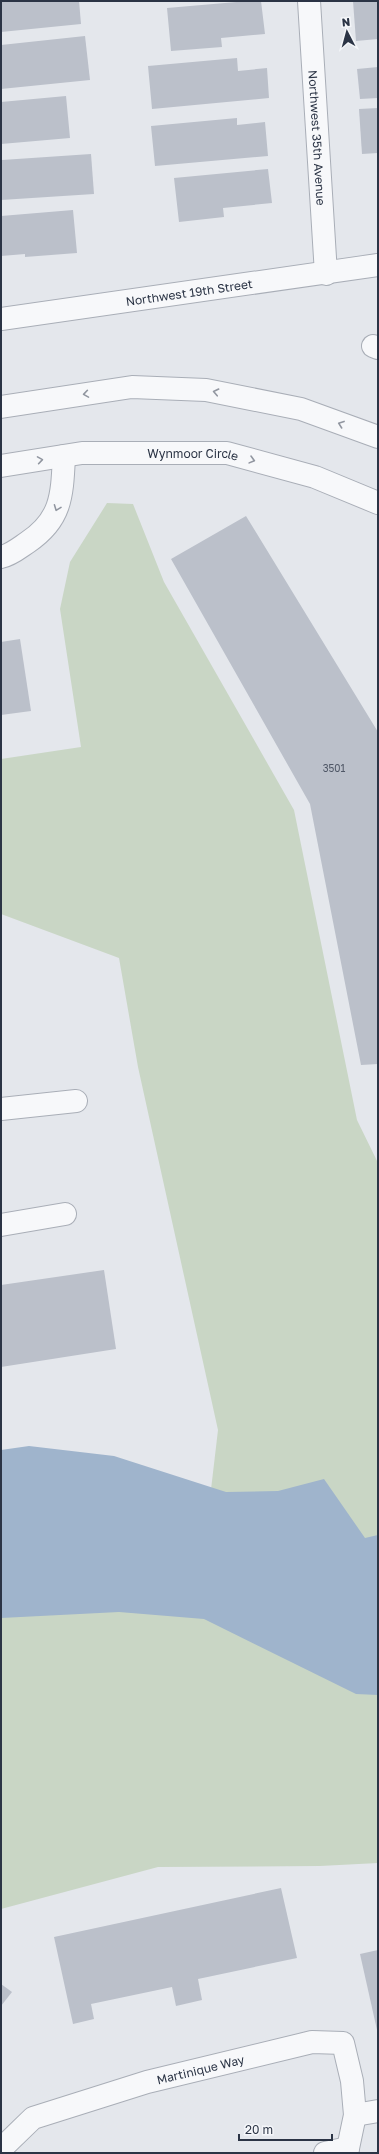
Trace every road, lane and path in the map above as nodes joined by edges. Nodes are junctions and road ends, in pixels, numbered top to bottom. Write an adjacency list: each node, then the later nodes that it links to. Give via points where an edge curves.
1 (309, 1): 3 (street, Northwest 35th Avenue)
2 (378, 265): 3 (street, Northwest 19th Street)
3 (326, 274): 4 (street, Northwest 19th Street)
4 (1, 319)
5 (1, 407): 6 (street, one-way to 5, via 301,409 206,390 132,387)
6 (378, 437)
7 (64, 456): 8 (street, Wynmoor Circle, one-way to 7); 9 (street, Wynmoor Circle, one-way to 9, via 82,453 227,453 315,477); 10 (street, one-way to 10, via 62,493 58,511 42,532 8,556)
8 (1, 466)
9 (378, 503)
10 (1, 558)
11 (76, 1101): 12 (street)
12 (1, 1110)
13 (65, 1214): 14 (street)
14 (1, 1225)
15 (378, 2111): 16 (street)
16 (355, 2115): 17 (street, Martinique Way, via 352,2081 342,2043 312,2042 147,2082 33,2118); 18 (street)
17 (1, 2149)
18 (348, 2150): 19 (street)
19 (325, 2153)

